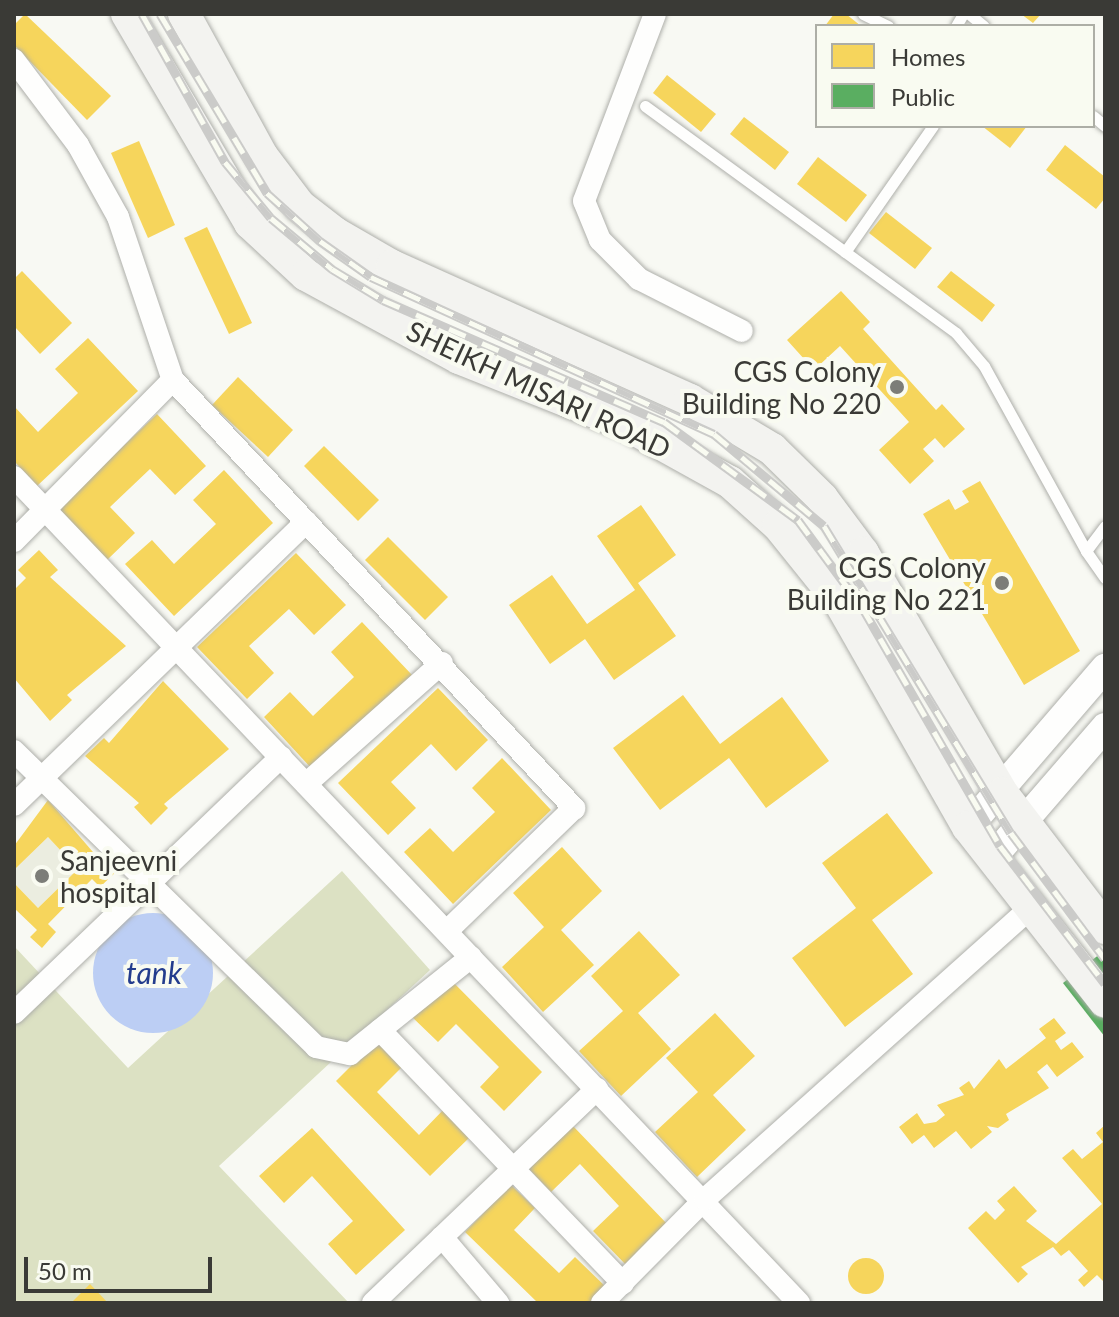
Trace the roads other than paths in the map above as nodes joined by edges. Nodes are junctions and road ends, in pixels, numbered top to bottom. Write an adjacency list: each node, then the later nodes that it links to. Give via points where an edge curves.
1 (127, 14): 30 (main road, SHEIKH MISARI ROAD, via 250,223 306,275 459,358 627,425 730,482 778,525 839,601)
2 (184, 14): 27 (main road, via 262,156 300,206 335,233 392,266 690,400 772,449 863,553)
3 (655, 14): 10 (street, via 584,201 600,240 639,279)
4 (863, 14): 5 (lane)
5 (884, 24)
6 (14, 60): 11 (street, via 78,145 118,217)
7 (645, 106): 9 (lane)
8 (932, 128): 9 (lane)
9 (845, 252): 17 (lane, via 956,333 984,366)
10 (742, 331)
11 (173, 380): 13 (street); 14 (street)
12 (14, 477): 13 (street)
13 (42, 506): 16 (street); 19 (street)
14 (306, 522): 19 (street); 20 (street)
15 (1105, 526): 17 (lane)
16 (14, 541)
17 (1086, 551): 18 (lane)
18 (1105, 578)
19 (176, 646): 24 (street); 25 (street)
20 (442, 663): 26 (street); 35 (street, via 574,808)
21 (1105, 668): 27 (street)
22 (1105, 727): 29 (street)
23 (14, 751): 25 (street)
24 (281, 757): 26 (street); 32 (street)
25 (42, 779): 28 (street); 32 (street)
26 (306, 784): 35 (street)
27 (1002, 793): 29 (main road); 30 (street)
28 (14, 805)
29 (1028, 824): 31 (street); 34 (main road)
30 (968, 827): 31 (main road, SHEIKH MISARI ROAD)
31 (992, 858): 33 (main road, SHEIKH MISARI ROAD)
32 (148, 884): 38 (street); 39 (street, via 316,1047 350,1054)
33 (1030, 908): 37 (main road, SHEIKH MISARI ROAD); 42 (street)
34 (1105, 928)
35 (447, 931): 36 (street)
36 (471, 957): 39 (street); 40 (street)
37 (1105, 1002)
38 (14, 1013)
39 (380, 1030): 41 (street)
40 (597, 1089): 41 (street); 42 (street)
41 (511, 1171): 43 (street); 44 (street)
42 (705, 1199): 44 (street); 48 (street)
43 (442, 1237): 45 (street); 46 (street)
44 (623, 1283): 47 (street)
45 (373, 1303)
46 (498, 1303)
47 (602, 1303)
48 (799, 1303)

